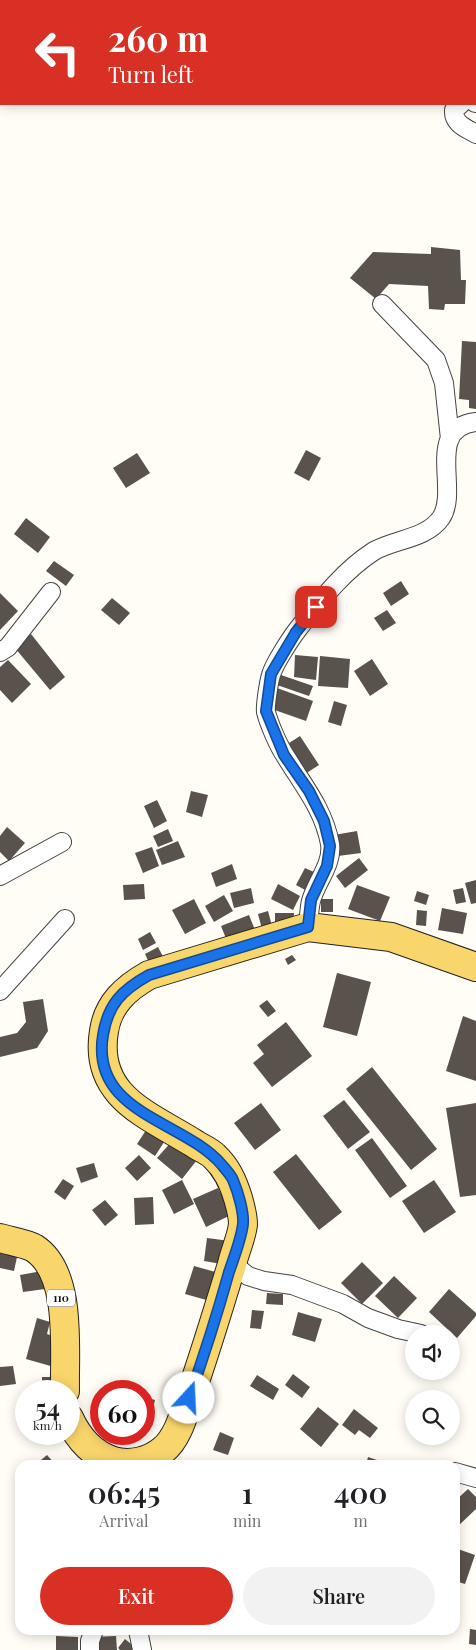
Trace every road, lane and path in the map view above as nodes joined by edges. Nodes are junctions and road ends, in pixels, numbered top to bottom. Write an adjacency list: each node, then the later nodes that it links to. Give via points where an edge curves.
1 (460, 105): 2 (street, via 453,116)
2 (476, 134)
3 (382, 304): 5 (street, via 436,360 444,383)
4 (476, 422): 5 (street, via 466,423)
5 (450, 440): 11 (street, via 445,458 448,500 440,520 409,539 377,550 336,582 296,632 271,674 266,711 284,755 309,791 324,821 330,846 327,866 311,900)
6 (51, 592): 7 (street, via 8,647)
7 (0, 652)
8 (62, 842): 9 (street)
9 (0, 876)
10 (65, 919): 13 (street)
11 (308, 927): 12 (main road, via 391,937); 15 (main road, via 149,975 121,994 110,1008 105,1026 101,1048 111,1084 138,1110 214,1156 232,1178 243,1224)
12 (476, 967)
13 (0, 991)
14 (0, 1238): 17 (main road, 110, via 33,1248 52,1266 64,1316)
15 (232, 1263): 16 (street, via 248,1276 300,1287 368,1318); 20 (main road, via 212,1334 178,1430 164,1449)
16 (405, 1330)
17 (65, 1380)
18 (80, 1436): 19 (main road, via 102,1457)
19 (110, 1460)
20 (148, 1460)
21 (460, 1473): 22 (street)
22 (476, 1478)
23 (92, 1635): 25 (street)
24 (139, 1635): 26 (street)
25 (90, 1650)
26 (142, 1650)

